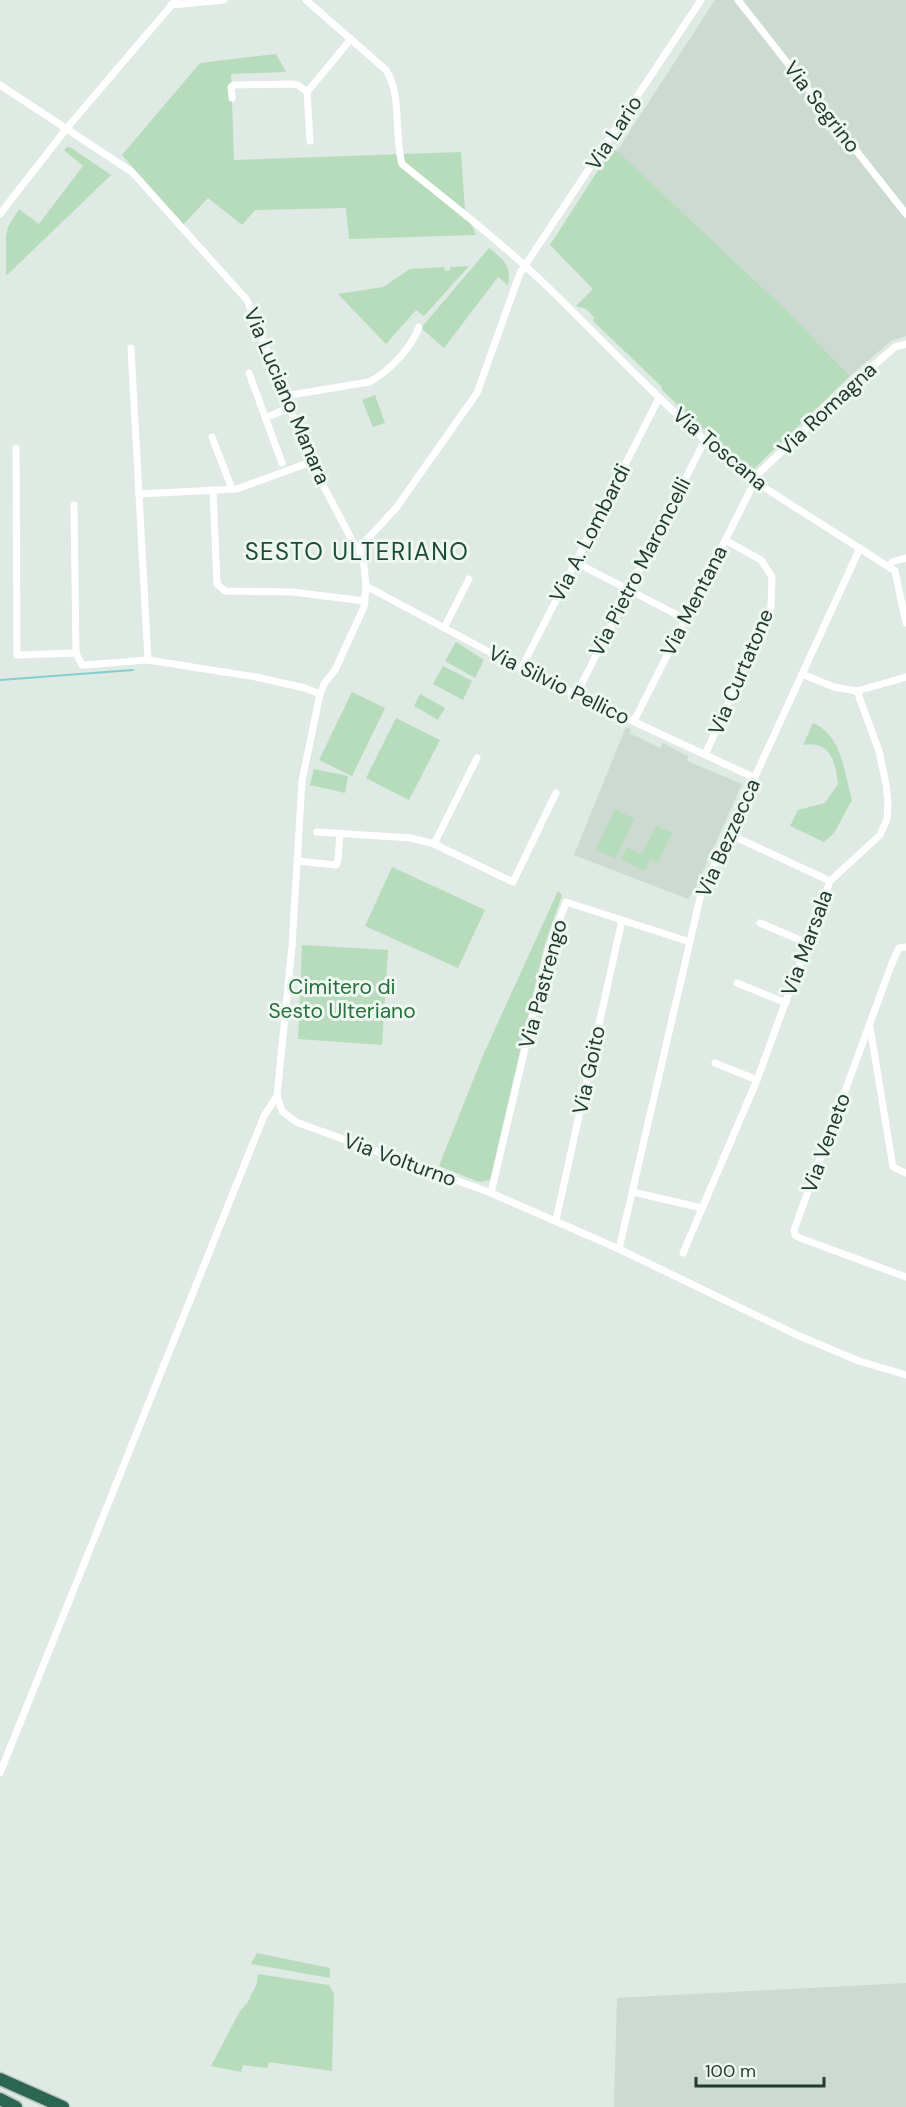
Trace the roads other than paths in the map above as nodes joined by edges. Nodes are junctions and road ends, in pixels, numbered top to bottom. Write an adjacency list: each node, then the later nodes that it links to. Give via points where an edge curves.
1 (224, 0): 5 (street)
2 (306, 0): 6 (street, Via Toscana)
3 (702, 0): 14 (street, Via Lario)
4 (738, 0): 13 (street, Via Segrino)
5 (173, 3): 10 (street)
6 (351, 39): 8 (street); 14 (street, Via Toscana, via 393,81 402,164)
7 (0, 85): 10 (street, Via Luciano Manara)
8 (307, 92): 9 (street, via 292,84 234,85); 11 (street)
9 (232, 98)
10 (66, 129): 12 (street); 19 (street, Via Luciano Manara, via 132,172 247,300)
11 (310, 141)
12 (0, 214)
13 (906, 214)
14 (525, 266): 20 (street, Via Toscana); 34 (street, Via Lario, via 477,393 396,507)
15 (419, 327): 19 (street, via 416,337 377,378)
16 (906, 344): 28 (street, Via Romagna, via 895,347 858,379)
17 (131, 348): 31 (street)
18 (249, 373): 22 (street)
19 (285, 396): 21 (street, Via Luciano Manara)
20 (659, 398): 24 (street, Via Toscana); 37 (street, Via A. Lombardi)
21 (289, 408): 22 (street); 26 (street, Via Luciano Manara)
22 (265, 418): 27 (street)
23 (212, 437): 29 (street)
24 (705, 441): 28 (street, Via Toscana); 41 (street, Via Pietro Maroncelli)
25 (16, 448): 46 (street, via 17,656)
26 (311, 462): 29 (street); 34 (street, Via Luciano Manara)
27 (282, 463)
28 (754, 482): 33 (street, Via Mentana); 35 (street, Via Toscana)
29 (232, 489): 30 (street)
30 (213, 490): 31 (street); 42 (street, via 220,589)
31 (139, 494): 47 (street)
32 (74, 505): 46 (street)
33 (725, 540): 43 (street, Via Mentana); 55 (street, Via Curtatone, via 761,560 772,577 771,607)
34 (359, 548): 40 (street, Via Luciano Manara)
35 (860, 548): 38 (street, Via Toscana); 49 (street, Via Bezzecca)
36 (906, 558): 38 (street)
37 (575, 562): 41 (street); 48 (street, Via A. Lombardi)
38 (889, 566): 44 (street, via 895,571)
39 (469, 579): 45 (street)
40 (366, 586): 42 (street, Via Luciano Manara); 45 (street, Via Silvio Pellico)
41 (628, 590): 43 (street); 53 (street, Via Pietro Maroncelli)
42 (365, 601): 52 (street, Via Luciano Manara, via 335,670)
43 (685, 619): 54 (street, Via Mentana)
44 (906, 623)
45 (444, 628): 48 (street, Via Silvio Pellico)
46 (76, 654): 47 (street, via 82,665)
47 (148, 660): 52 (street, via 256,677)
48 (521, 669): 53 (street, Via Silvio Pellico)
49 (802, 674): 51 (street, via 834,687); 57 (street, Via Bezzecca)
50 (906, 677): 51 (street)
51 (858, 691): 64 (street, Via Marsala, via 879,751 888,803 886,819 880,836)
52 (320, 694): 63 (street, via 302,781)
53 (576, 694): 54 (street, Via Silvio Pellico)
54 (634, 721): 55 (street, Via Silvio Pellico)
55 (705, 755): 57 (street, Via Silvio Pellico)
56 (477, 758): 62 (street)
57 (755, 778): 61 (street, Via Bezzecca)
58 (556, 793): 62 (street, via 513,882)
59 (317, 832): 60 (street)
60 (339, 833): 62 (street, via 411,838); 63 (street, via 336,865)
61 (729, 834): 64 (street); 67 (street, Via Bezzecca, via 701,894)
62 (434, 844)
63 (297, 861): 75 (street)
64 (830, 881): 68 (street, Via Marsala)
65 (622, 920): 67 (street, Via Pastrengo); 78 (street, Via Pastrengo, via 566,902 548,951); 80 (street, Via Goito)
66 (760, 923): 68 (street)
67 (690, 942): 77 (street, Via Bezzecca)
68 (807, 943): 71 (street, Via Marsala)
69 (906, 947): 72 (street, Via Veneto, via 899,948)
70 (737, 983): 71 (street)
71 (786, 1003): 74 (street, Via Marsala)
72 (869, 1024): 76 (street, via 893,1167); 83 (street, Via Veneto, via 794,1230 800,1238)
73 (715, 1063): 74 (street)
74 (757, 1080): 79 (street, Via Marsala)
75 (277, 1096): 78 (street, Via Volturno, via 282,1111 296,1122); 85 (street, via 264,1116)
76 (906, 1173)
77 (633, 1192): 79 (street); 81 (street, Via Bezzecca)
78 (491, 1193): 80 (street, Via Volturno)
79 (702, 1208): 82 (street, Via Marsala)
80 (556, 1221): 81 (street, Via Volturno)
81 (619, 1249): 84 (street, Via Volturno, via 796,1335)
82 (682, 1253)
83 (906, 1277)
84 (906, 1375)
85 (0, 1773)
86 (0, 2079): 89 (highway)
87 (0, 2099): 88 (highway)
88 (16, 2107)
89 (63, 2107)

